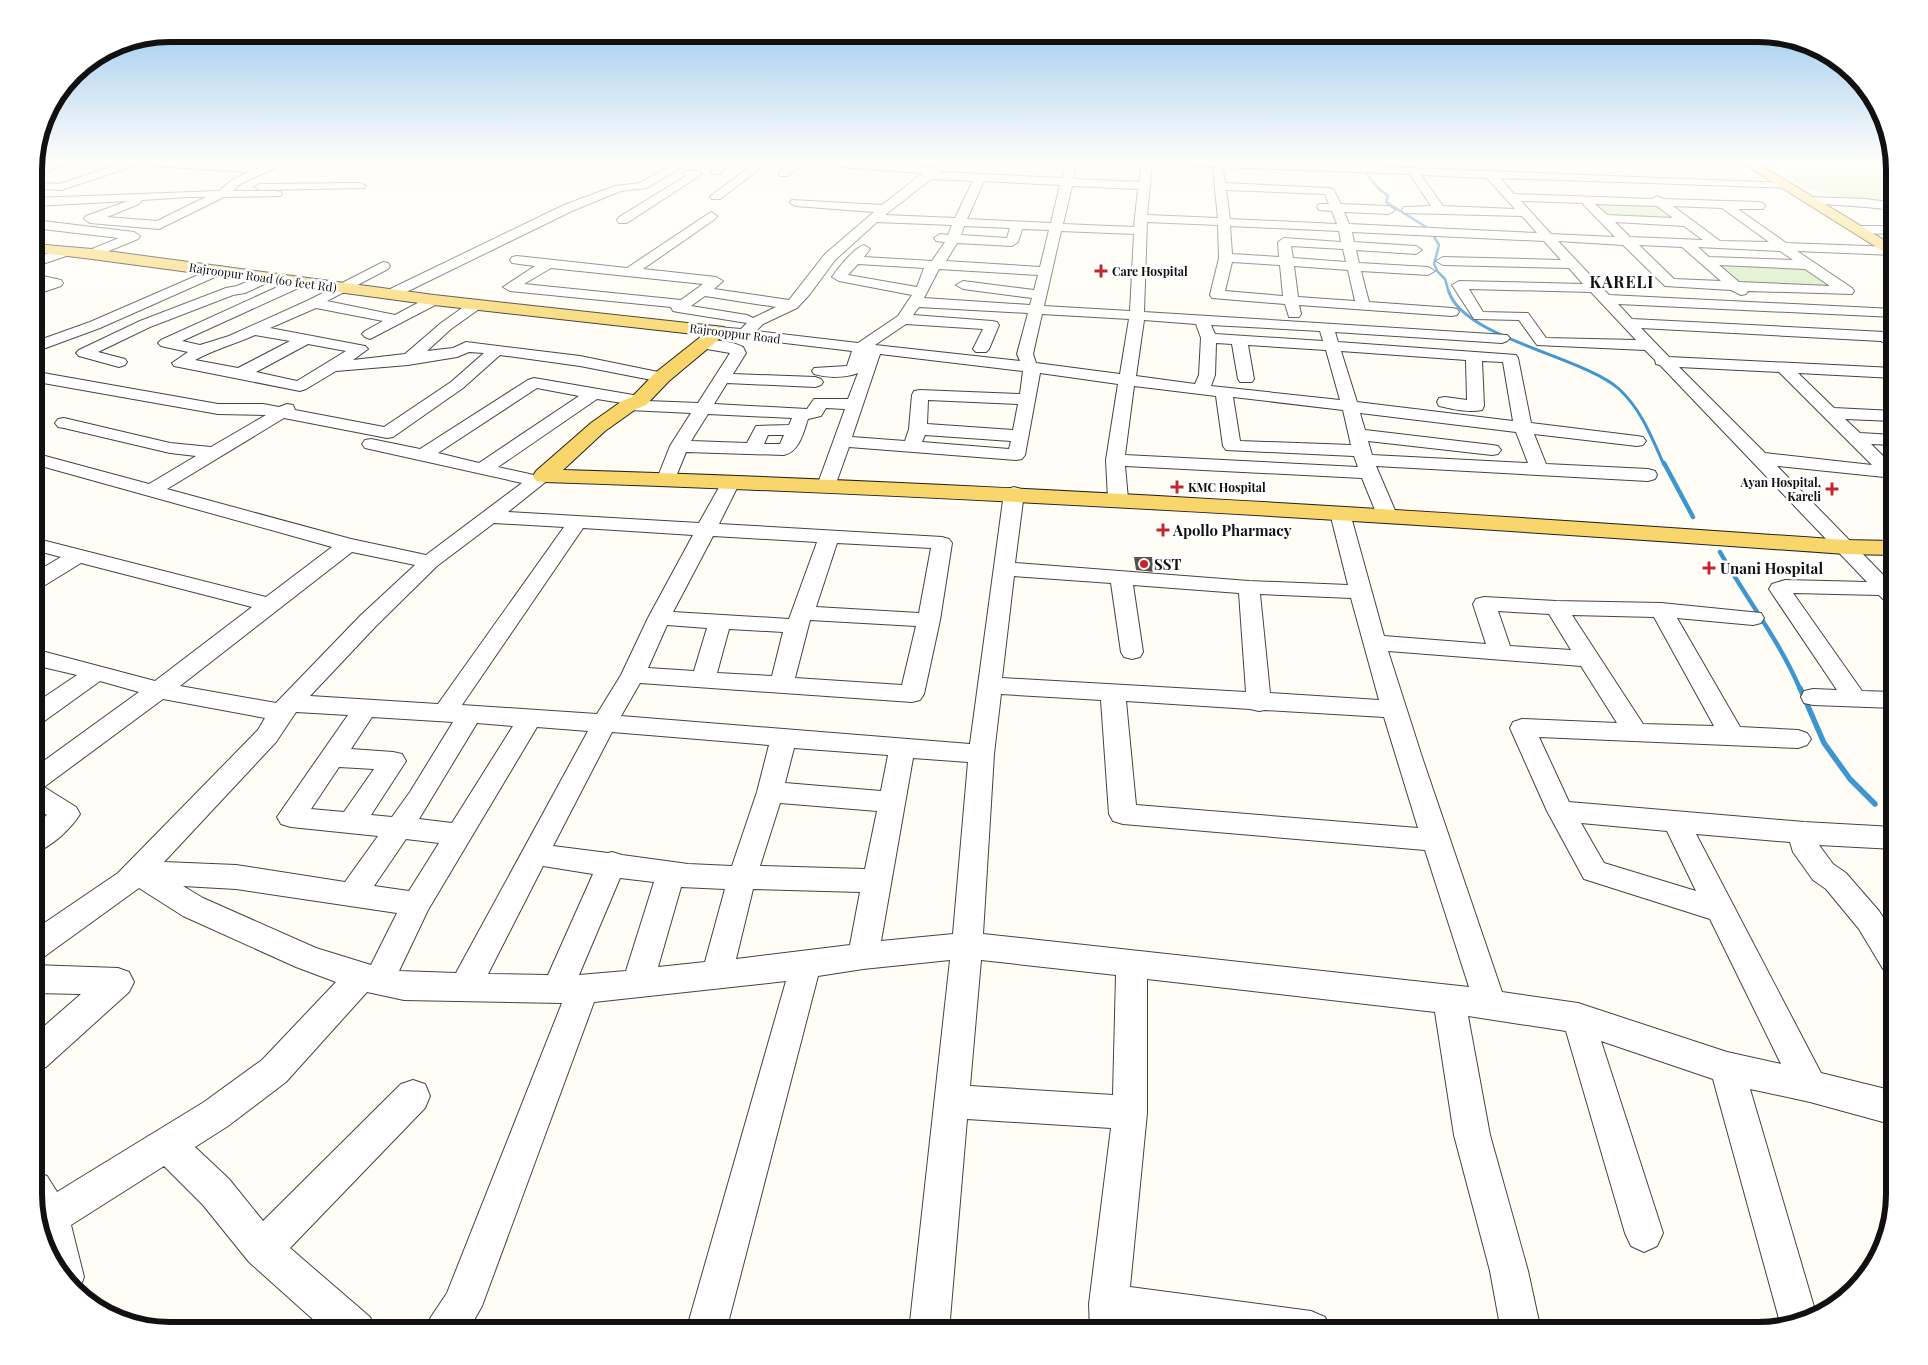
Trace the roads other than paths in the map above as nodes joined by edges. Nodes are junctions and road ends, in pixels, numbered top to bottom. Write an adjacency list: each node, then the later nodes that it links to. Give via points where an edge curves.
1 (1140, 224): 95 (street)
2 (43, 225): 24 (street)
3 (155, 225): 4 (street)
4 (159, 225): 24 (street)
5 (534, 225): 76 (street)
6 (698, 225): 64 (street)
7 (869, 225): 87 (street, via 830,257)
8 (879, 225): 47 (street, via 877,235)
9 (957, 225): 28 (street)
10 (1011, 225): 11 (street)
11 (1017, 225): 21 (street); 28 (street, via 1012,242)
12 (1121, 225): 21 (street)
13 (1224, 225): 44 (street)
14 (1318, 225): 20 (street)
15 (1535, 225): 25 (street)
16 (1611, 225): 29 (street)
17 (1688, 225): 31 (street)
18 (1752, 225): 33 (street)
19 (1850, 225): 22 (main road)
20 (1344, 226): 25 (street); 32 (street)
21 (1057, 227): 62 (street)
22 (1859, 230): 23 (street); 34 (main road)
23 (1886, 230)
24 (134, 236): 42 (street)
25 (1545, 236): 29 (street); 55 (street)
26 (1803, 236): 35 (street)
27 (928, 237): 28 (street)
28 (953, 239): 52 (street)
29 (1628, 241): 30 (street); 69 (street, via 1670,283)
30 (1685, 243): 31 (street); 50 (street)
31 (1716, 244): 33 (street)
32 (1349, 245): 38 (street); 53 (street, via 1284,242); 60 (street)
33 (1781, 246): 35 (street); 58 (street)
34 (1886, 246)
35 (1819, 247): 39 (street)
36 (43, 249): 40 (main road, Rajroopur Road (60 feet Rd))
37 (917, 250): 51 (street)
38 (1416, 250)
39 (1886, 251)
40 (64, 252): 42 (main road, Rajroopur Road (60 feet Rd)); 45 (street)
41 (981, 253): 57 (street)
42 (92, 254): 61 (main road, Rajroopur Road (60 feet Rd))
43 (580, 254): 56 (street)
44 (1226, 258): 53 (street); 80 (street, via 1218,295)
45 (43, 260)
46 (517, 260): 54 (street)
47 (853, 260): 48 (street); 67 (street, via 839,277)
48 (886, 261): 51 (street); 67 (street)
49 (1443, 261): 55 (street)
50 (1708, 261): 58 (street); 69 (street)
51 (910, 262): 52 (street)
52 (937, 263): 57 (street); 78 (street, via 929,271)
53 (1286, 263): 60 (street); 80 (street)
54 (548, 264): 56 (street); 85 (street, via 510,287)
55 (1572, 264): 75 (street)
56 (565, 265): 64 (street)
57 (971, 265): 62 (street); 68 (street)
58 (1808, 265): 73 (street)
59 (383, 266): 71 (street)
60 (1355, 267): 63 (street); 88 (street)
61 (219, 270): 65 (main road, Rajroopur Road (60 feet Rd)); 72 (street)
62 (1046, 271): 83 (street)
63 (1428, 271)
64 (630, 272): 74 (street, via 716,281)
65 (268, 277): 66 (main road, Rajroopur Road (60 feet Rd)); 81 (street)
66 (300, 282): 71 (main road, Rajroopur Road (60 feet Rd)); 90 (street)
67 (870, 284): 78 (street)
68 (963, 285): 83 (street); 86 (street)
69 (1736, 286): 73 (street); 89 (street)
70 (156, 288): 72 (street)
71 (343, 288): 76 (main road, Rajrooppur Road); 82 (street)
72 (172, 291): 102 (street)
73 (1847, 291): 93 (street)
74 (702, 292): 85 (street); 87 (street)
75 (1599, 293): 89 (street); 101 (street); 120 (street, via 1459,285 1479,316 1524,316 1542,342)
76 (391, 294): 79 (main road, Rajrooppur Road)
77 (1424, 296): 91 (street)
78 (918, 297): 86 (street); 96 (street)
79 (434, 300): 84 (main road, Rajrooppur Road); 98 (street)
80 (1290, 300): 88 (street); 103 (street)
81 (204, 303): 90 (street); 132 (street, via 144,324 84,354)
82 (314, 303): 98 (street); 105 (street)
83 (1038, 303): 86 (street); 95 (street); 130 (street)
84 (477, 304): 106 (main road, Rajrooppur Road); 129 (street)
85 (682, 304): 100 (street, via 678,308)
86 (956, 304)
87 (792, 305): 100 (street)
88 (1363, 306): 91 (street)
89 (1760, 307): 93 (street); 107 (street)
90 (244, 308): 123 (street, via 166,342)
91 (1432, 310): 92 (street)
92 (1452, 312)
93 (1874, 312): 94 (street)
94 (1886, 313)
95 (1137, 316): 99 (street); 146 (street)
96 (903, 319): 118 (street); 122 (street, via 992,325)
97 (71, 320): 102 (street)
98 (397, 320): 108 (street)
99 (1202, 320): 103 (street); 110 (street)
100 (758, 321): 109 (street)
101 (1627, 323): 107 (street); 120 (street)
102 (95, 325): 115 (street)
103 (1297, 326): 104 (street)
104 (1326, 327): 111 (street); 126 (street)
105 (253, 330): 113 (street); 123 (street)
106 (718, 331): 109 (street, Rajrooppur Road); 116 (main road)
107 (1789, 333): 112 (street); 119 (street)
108 (370, 334)
109 (745, 334): 117 (street, Rajrooppur Road)
110 (1210, 338): 114 (street); 147 (street)
111 (1502, 338)
112 (1886, 338)
113 (306, 339): 125 (street); 134 (street, via 360,349)
114 (1239, 340): 126 (street); 145 (street)
115 (43, 344)
116 (703, 344): 144 (street, via 738,350); 151 (main road)
117 (833, 344): 118 (street, Rajrooppur Road); 141 (street)
118 (870, 344): 122 (street); 130 (street, Rajrooppur Road); 141 (street, via 854,369); 156 (street)
119 (1802, 345)
120 (1648, 346): 131 (street)
121 (1874, 348): 128 (street)
122 (981, 349): 130 (street)
123 (202, 350): 140 (street, via 180,363)
124 (497, 350): 129 (street, via 466,347 457,352); 151 (street, via 580,361); 167 (street, via 457,384)
125 (283, 351): 134 (street, via 309,357); 140 (street)
126 (1334, 353): 133 (street); 136 (street); 154 (street)
127 (1814, 357): 137 (street)
128 (1886, 357)
129 (410, 358): 134 (street); 142 (street)
130 (1027, 360): 146 (street, Rajrooppur Road); 155 (street, via 1032,374)
131 (1662, 361): 135 (street); 178 (street)
132 (119, 362)
133 (1474, 364): 138 (street); 154 (street, via 1476,406); 164 (street, via 1510,358)
134 (331, 367): 140 (street); 148 (street)
135 (1783, 367): 137 (street); 159 (street)
136 (1428, 368)
137 (1827, 369): 139 (street)
138 (1456, 370)
139 (1886, 373)
140 (245, 374): 148 (street)
141 (817, 376): 144 (street); 160 (street)
142 (390, 377)
143 (43, 378): 158 (street, via 218,409)
144 (721, 378): 152 (street)
145 (1246, 379): 147 (street); 154 (street)
146 (1126, 381): 147 (street, Rajrooppur Road); 180 (street)
147 (1204, 383): 149 (street)
148 (300, 386): 158 (street, via 284,396 296,402)
149 (1224, 391): 154 (street); 176 (street, via 1232,446)
150 (594, 393): 151 (street); 177 (street, via 534,383); 183 (street)
151 (645, 393): 152 (street); 157 (street); 187 (main road, via 598,427)
152 (711, 394): 153 (street); 157 (street)
153 (750, 395)
154 (1347, 398): 163 (street); 176 (street)
155 (1027, 399): 166 (street, via 920,394); 168 (street)
156 (855, 404): 160 (street, via 820,403 812,414); 172 (street)
157 (702, 408): 165 (street); 173 (street)
158 (281, 412): 167 (street); 175 (street)
159 (1828, 413): 161 (street); 169 (street)
160 (799, 414): 165 (street); 165 (street, via 788,447 784,450 753,449)
161 (1886, 416)
162 (64, 423): 175 (street, via 170,448)
163 (1488, 423): 164 (street); 179 (street)
164 (1523, 427): 171 (street); 184 (street)
165 (727, 429): 173 (street)
166 (918, 429): 168 (street); 174 (street)
167 (387, 433): 177 (street, via 371,444)
168 (1021, 436): 174 (street, via 1016,455)
169 (1854, 438): 170 (street); 182 (street)
170 (1886, 440)
171 (1637, 441)
172 (842, 442): 174 (street); 190 (street)
173 (679, 446): 188 (street)
174 (911, 447)
175 (213, 454): 191 (street)
176 (1363, 455): 179 (street); 179 (street); 180 (street); 195 (street)
177 (422, 456): 183 (street)
178 (1758, 458): 185 (street); 202 (street)
179 (1494, 459): 184 (street)
180 (1115, 460): 193 (street)
181 (43, 461): 191 (street)
182 (1886, 467)
183 (482, 469): 187 (street)
184 (1539, 469): 186 (street)
185 (1886, 471)
186 (1648, 475)
187 (540, 479): 188 (main road); 196 (street)
188 (666, 479): 189 (main road)
189 (731, 482): 190 (main road); 198 (street)
190 (826, 486): 192 (main road)
191 (151, 491): 200 (street)
192 (1014, 493): 193 (main road); 206 (street)
193 (1118, 499): 194 (main road)
194 (1340, 513): 195 (main road); 211 (street)
195 (1387, 515): 202 (main road)
196 (490, 517): 197 (street); 205 (street)
197 (578, 521): 198 (street); 241 (street)
198 (706, 529): 199 (street); 216 (street)
199 (829, 537): 218 (street); 219 (street, via 942,543)
200 (348, 545): 205 (street); 213 (street)
201 (43, 546): 204 (street)
202 (1845, 547): 203 (main road); 210 (street)
203 (1886, 548)
204 (78, 556): 207 (street); 213 (street)
205 (430, 562): 237 (street)
206 (1005, 569): 208 (street); 230 (street)
207 (43, 577)
208 (1121, 578): 209 (street); 222 (street)
209 (1249, 587): 211 (street); 236 (street)
210 (1886, 590)
211 (1359, 592): 221 (street)
212 (1886, 593): 234 (street, via 1784,586 1780,589)
213 (269, 605): 231 (street)
214 (1556, 608): 215 (street); 223 (street, via 1484,604); 225 (street)
215 (1660, 610): 217 (street); 245 (street)
216 (659, 618): 220 (street); 227 (street)
217 (1754, 618)
218 (800, 619): 219 (street); 220 (street); 229 (street)
219 (929, 620): 229 (street, via 912,694)
220 (720, 622): 228 (street)
221 (1375, 643): 223 (street); 240 (street)
222 (1132, 652)
223 (1501, 653): 225 (street)
224 (43, 659): 226 (street)
225 (1589, 659): 244 (street)
226 (97, 672): 231 (street); 239 (street)
227 (633, 675): 228 (street); 243 (street)
228 (703, 679): 229 (street)
229 (782, 684)
230 (990, 685): 232 (street); 249 (street)
231 (159, 690): 237 (street); 251 (street)
232 (1113, 693): 236 (street); 263 (street, via 1123,814)
233 (1813, 696): 234 (street)
234 (1855, 698): 235 (street)
235 (1886, 700)
236 (1259, 703): 240 (street)
237 (286, 707): 238 (street); 266 (street, via 267,736)
238 (366, 708): 241 (street); 250 (street)
239 (43, 710)
240 (1393, 710): 263 (street)
241 (457, 713): 242 (street); 258 (street, via 419,799)
242 (530, 718): 243 (street); 261 (street)
243 (604, 723): 246 (street); 264 (street)
244 (1635, 732): 245 (street); 255 (street, via 1522,728)
245 (1732, 736): 247 (street)
246 (784, 737): 248 (street); 252 (street)
247 (1798, 739)
248 (902, 748): 249 (street); 254 (street)
249 (981, 754): 274 (street)
250 (332, 756): 257 (street, via 291,817); 257 (street, via 392,761)
251 (43, 774)
252 (770, 792): 254 (street); 268 (street)
253 (43, 800): 260 (street, via 66,814)
254 (891, 802): 269 (street)
255 (1560, 812): 256 (street); 272 (street, via 1594,871)
256 (1675, 820): 259 (street); 272 (street)
257 (351, 823): 258 (street)
258 (399, 828): 261 (street); 270 (street)
259 (1804, 833): 262 (street); 275 (street, via 1803,844 1823,872 1836,881 1870,920)
260 (43, 834)
261 (459, 834): 271 (street)
262 (1886, 838)
263 (1436, 840): 286 (street)
264 (535, 854): 265 (street); 283 (street)
265 (612, 863): 267 (street); 284 (street)
266 (136, 872): 270 (street, via 236,877); 273 (street); 281 (street, via 193,907 307,958)
267 (671, 873): 268 (street); 282 (street)
268 (742, 877): 269 (street); 279 (street)
269 (877, 880): 276 (street)
270 (352, 895): 271 (street)
271 (416, 904): 281 (street)
272 (1720, 910): 290 (street)
273 (43, 941)
274 (967, 946): 276 (street); 277 (street); 292 (street)
275 (1886, 947)
276 (863, 956): 278 (street)
277 (1132, 963): 285 (street); 294 (street)
278 (806, 965): 279 (street); 305 (street)
279 (717, 974): 282 (street)
280 (43, 979): 288 (street, via 118,982)
281 (370, 979): 283 (street, via 404,986); 295 (street, via 274,1071 216,1114)
282 (638, 983): 284 (street)
283 (465, 986): 284 (street)
284 (570, 988): 304 (street, via 462,1306)
285 (1449, 1000): 286 (street); 308 (street, via 1472,1135 1509,1270)
286 (1490, 1004): 287 (street)
287 (1578, 1018): 289 (street); 298 (street)
288 (43, 1048)
289 (1727, 1068): 290 (street); 301 (street)
290 (1810, 1086): 293 (street)
291 (413, 1096): 300 (street)
292 (952, 1101): 294 (street); 306 (street)
293 (1886, 1106)
294 (1130, 1113): 302 (street)
295 (166, 1144): 296 (street); 300 (street, via 216,1192)
296 (44, 1208)
297 (46, 1223): 299 (street)
298 (1644, 1234)
299 (55, 1249)
300 (262, 1249): 303 (street)
301 (1797, 1316)
302 (1110, 1318): 307 (street)
303 (346, 1322)
304 (451, 1322)
305 (708, 1322)
306 (930, 1322)
307 (1172, 1322)
308 (1519, 1322)

